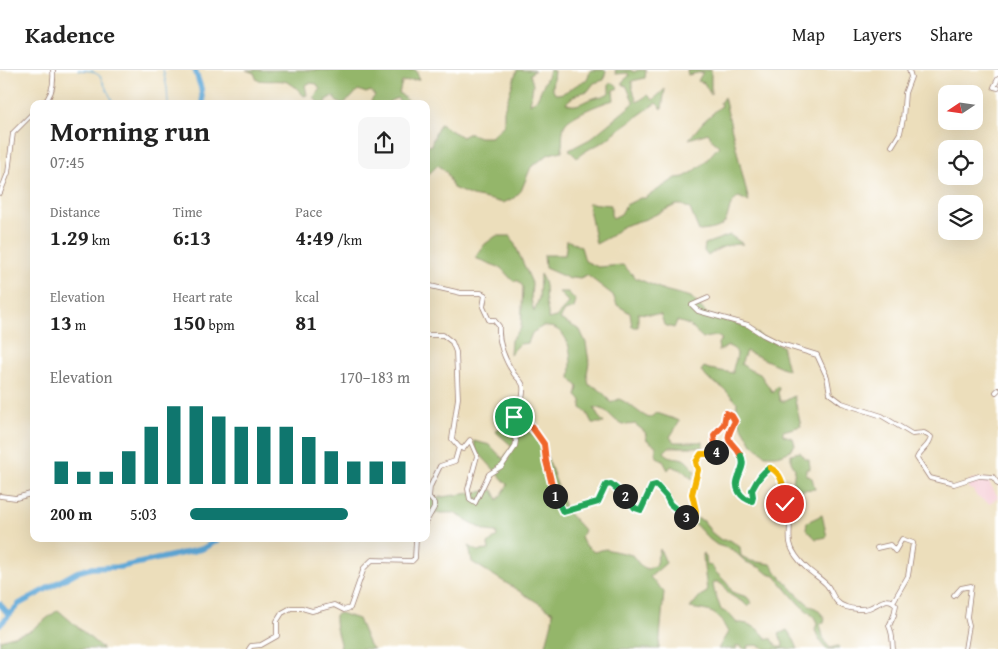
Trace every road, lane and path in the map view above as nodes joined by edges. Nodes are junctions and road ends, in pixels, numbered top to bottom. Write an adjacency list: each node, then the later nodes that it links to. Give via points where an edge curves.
1 (53, 70): 5 (street, via 53,88)
2 (909, 70): 7 (street, via 911,77 904,93 900,133)
3 (998, 79): 4 (street, via 994,87)
4 (998, 88)
5 (47, 100)
6 (30, 116): 8 (street, via 13,133 8,173)
7 (892, 146)
8 (0, 193)
9 (430, 286): 12 (street, via 485,295 483,307 489,320 494,320 499,326 503,352 524,388)
10 (708, 298): 14 (street, via 692,305 698,311 748,325 781,344 818,355 830,394 842,403 882,416 912,434 924,433 931,437 917,458 930,478 954,484 979,476 993,476)
11 (430, 334): 13 (street, via 443,335 452,342 456,352 458,398 452,439)
12 (520, 417): 13 (street, via 514,417 510,424 515,447 502,466 489,474 475,503 470,500 468,489 477,456 470,440 463,449); 23 (street, via 527,420 544,444 550,476 563,512 598,502 606,485 611,484 641,510 654,485 659,487 670,504 695,521 692,494 698,470 696,462 701,454 716,452 714,435 724,424 726,413 735,421 728,441 743,460 736,481 741,495 752,501 754,485 766,470 773,469 783,486 790,544 803,564 826,584 836,601 846,607 863,609 887,600)
13 (459, 447): 15 (street, via 455,461 440,466)
14 (998, 484)
15 (430, 486)
16 (30, 494): 17 (street, via 16,498)
17 (0, 496)
18 (430, 498): 19 (street, via 434,508)
19 (430, 515)
20 (416, 542): 24 (street, via 412,561 372,560 364,568 350,608 344,610 334,605 312,610 291,608 276,621 277,636)
21 (877, 548): 23 (street, via 890,545 895,551 902,539 913,544 908,576)
22 (954, 596): 26 (street, via 961,588 971,586)
23 (893, 602): 25 (street, via 896,605 889,626 893,634)
24 (249, 649)
25 (893, 649)
26 (965, 649)

